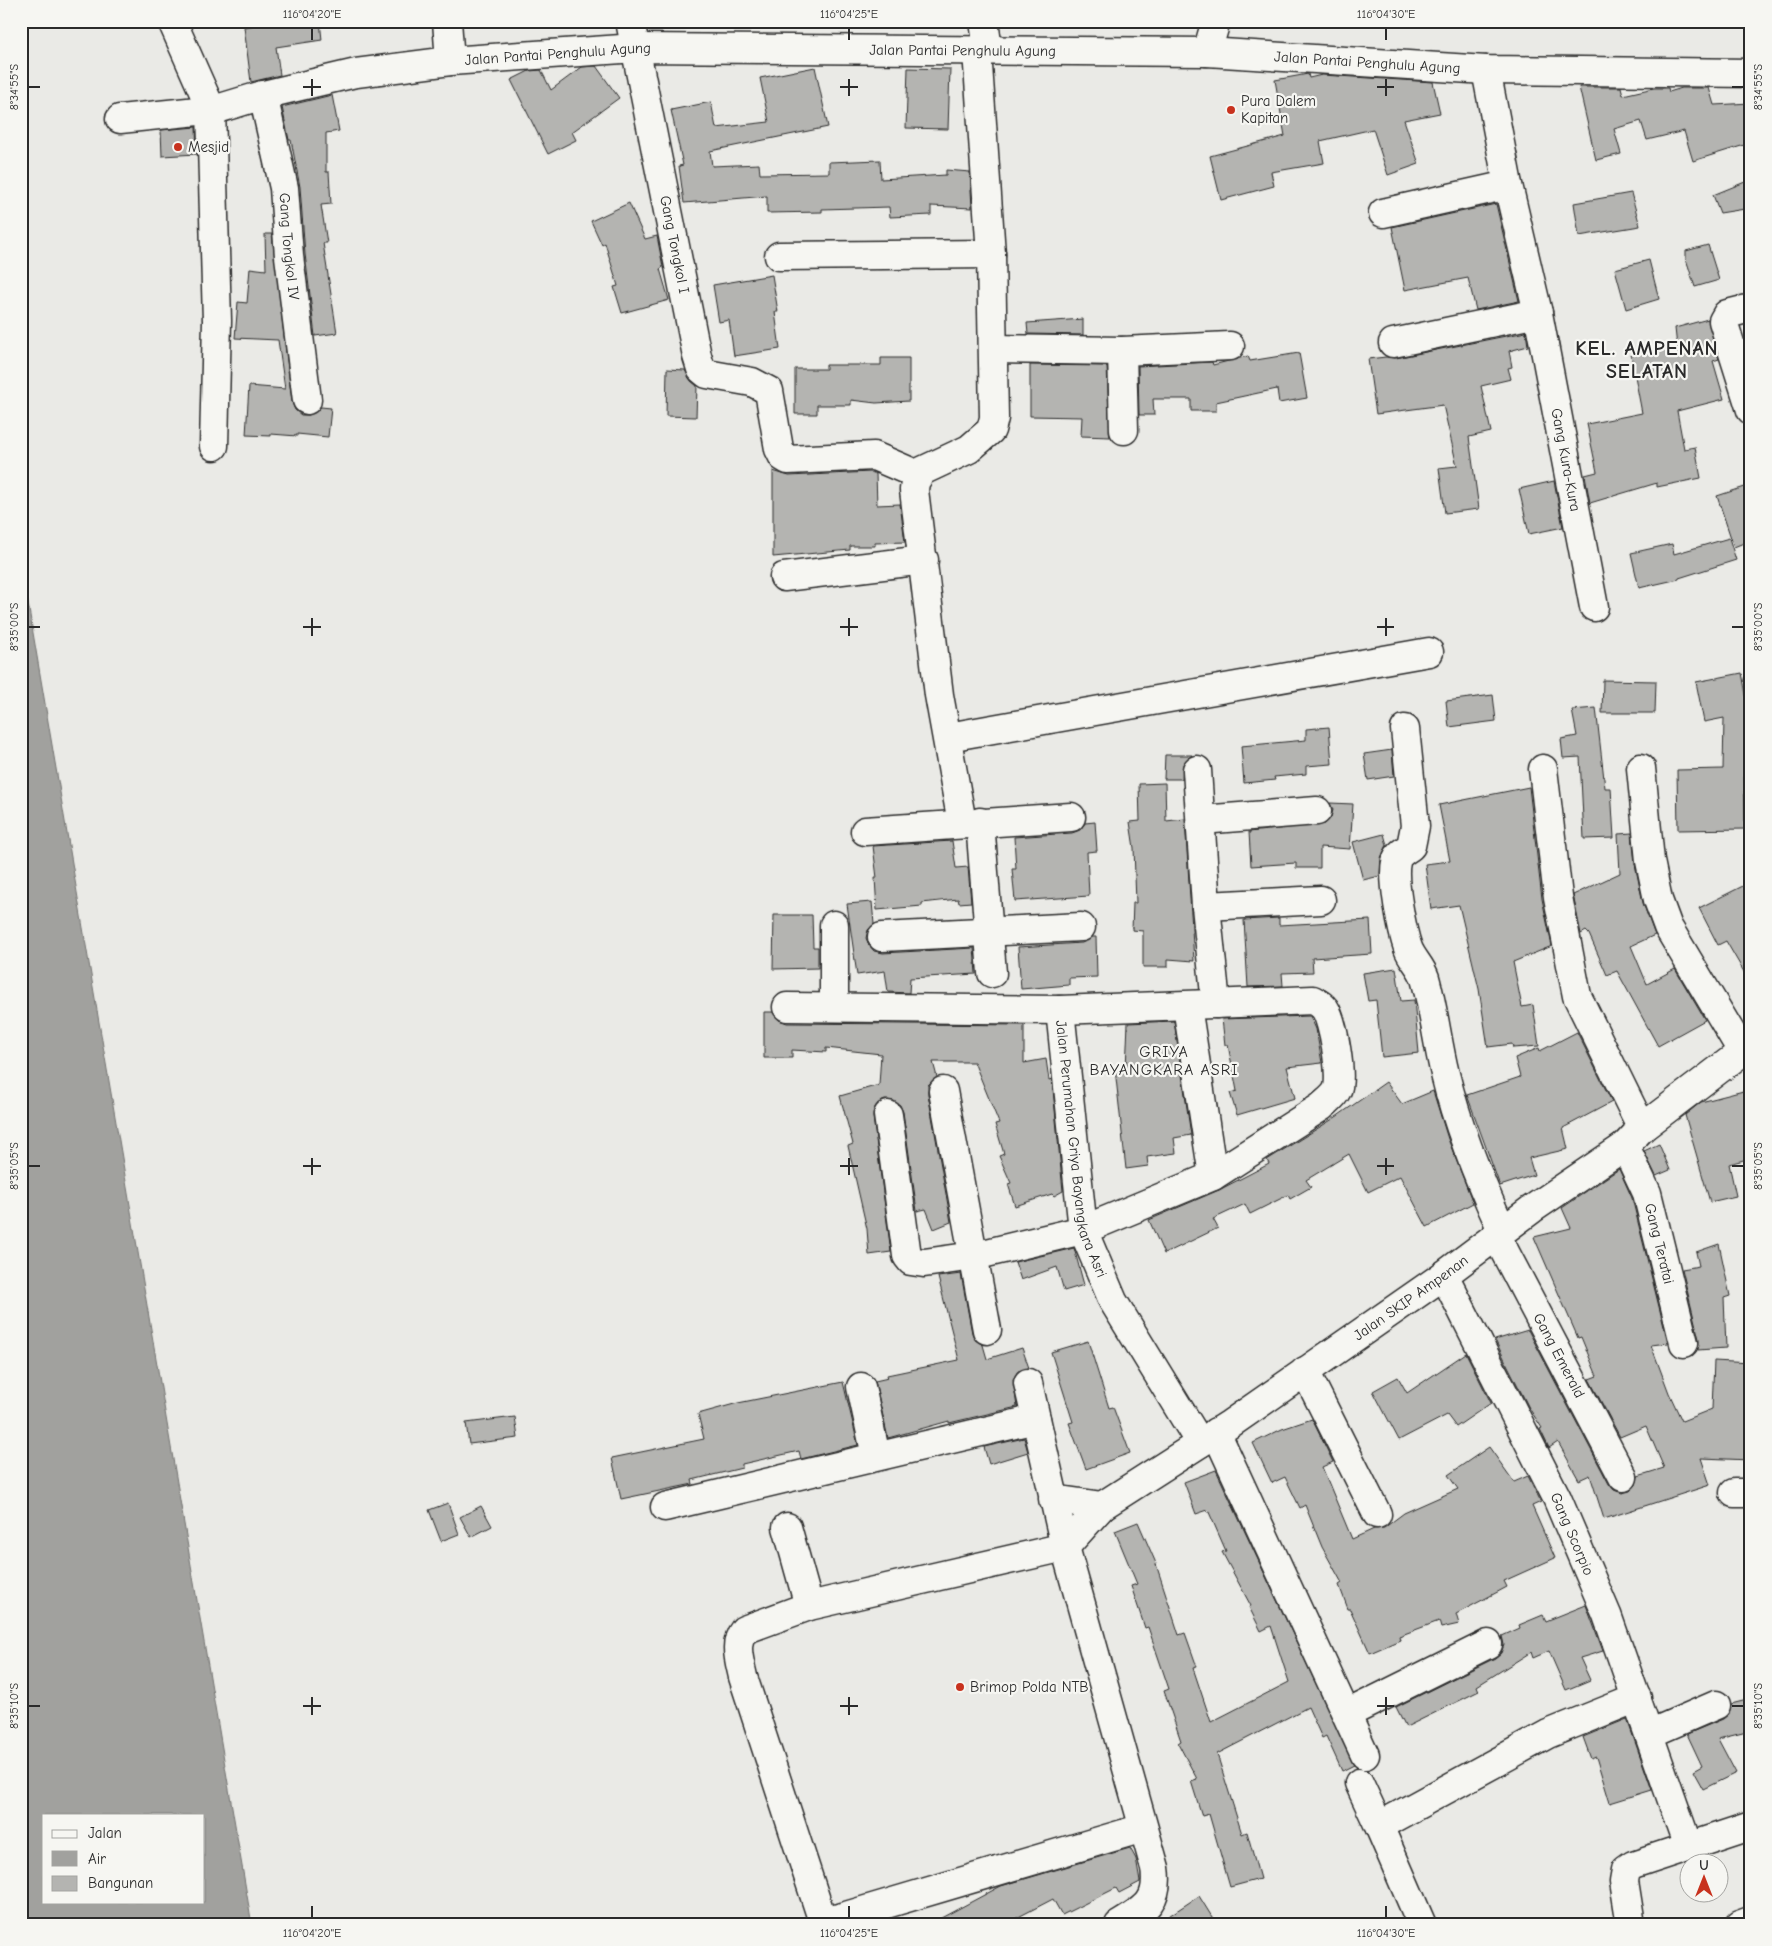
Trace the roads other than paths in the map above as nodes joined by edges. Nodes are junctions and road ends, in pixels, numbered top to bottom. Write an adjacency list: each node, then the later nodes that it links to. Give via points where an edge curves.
1 (172, 21): 13 (street)
2 (447, 21): 9 (street)
3 (630, 21): 6 (street)
4 (984, 21): 7 (street)
5 (1216, 21): 8 (street)
6 (636, 48): 7 (street, Jalan Pantai Penghulu Agung); 9 (street, Jalan Pantai Penghulu Agung); 29 (street, Gang Tongkol I, via 702,368 707,374 752,382 770,391 779,449 788,460 874,456)
7 (982, 51): 8 (street, Jalan Pantai Penghulu Agung); 17 (street)
8 (1207, 52): 10 (street, Jalan Pantai Penghulu Agung)
9 (450, 60): 12 (street, Jalan Pantai Penghulu Agung, via 356,73)
10 (1486, 70): 11 (street, Jalan Pantai Penghulu Agung); 15 (street, Gang Kura-Kura)
11 (1751, 73)
12 (263, 95): 13 (street, Jalan Pantai Penghulu Agung); 25 (street, Gang Tongkol IV, via 284,188)
13 (211, 109): 14 (street, Jalan Pantai Penghulu Agung); 28 (street, via 217,321)
14 (120, 119)
15 (1508, 185): 16 (street); 20 (street, Gang Kura-Kura)
16 (1383, 213)
17 (991, 254): 18 (street); 23 (street)
18 (779, 256)
19 (1751, 308): 26 (street, via 1727,314 1723,321)
20 (1538, 313): 21 (street); 32 (street, Gang Kura-Kura)
21 (1393, 343)
22 (1230, 346): 24 (street)
23 (994, 349): 24 (street); 29 (street, via 994,418 991,430 955,458)
24 (1122, 351): 27 (street)
25 (307, 400)
26 (1751, 410)
27 (1124, 430)
28 (214, 446)
29 (918, 475): 30 (street, via 914,490)
30 (924, 560): 31 (street); 35 (street, via 939,695)
31 (784, 577)
32 (1594, 607)
33 (1429, 652): 35 (street)
34 (1405, 728): 62 (street, Gang Emerald, via 1415,826 1411,846 1396,861 1395,875 1404,934 1409,951 1424,975 1456,1112)
35 (948, 737): 42 (street)
36 (1641, 768): 56 (street, via 1650,861 1658,900 1668,927)
37 (1543, 769): 59 (street, Gang Teratai, via 1558,897 1577,996)
38 (1197, 770): 41 (street)
39 (1317, 811): 41 (street)
40 (1071, 817): 42 (street)
41 (1201, 820): 45 (street)
42 (971, 822): 43 (street); 48 (street)
43 (865, 831)
44 (1321, 900): 45 (street)
45 (1206, 906): 51 (street)
46 (834, 925): 54 (street)
47 (1081, 927): 48 (street)
48 (988, 930): 49 (street); 50 (street)
49 (882, 937)
50 (992, 973)
51 (1216, 1004): 52 (street); 60 (street, via 1298,999 1320,1004 1332,1030 1339,1081 1335,1094 1321,1107)
52 (1187, 1006): 55 (street); 60 (street)
53 (787, 1007): 54 (street, Jalan Perumahan Griya Bayangkara Asri)
54 (834, 1007): 55 (street, Jalan Perumahan Griya Bayangkara Asri)
55 (1060, 1010): 61 (street, Jalan Perumahan Griya Bayangkara Asri)
56 (1746, 1048): 59 (street, Jalan SKIP Ampenan)
57 (943, 1091): 63 (street)
58 (888, 1115): 63 (street, via 911,1261 924,1263)
59 (1634, 1137): 62 (street, Jalan SKIP Ampenan); 66 (street, Gang Teratai)
60 (1213, 1176): 61 (street)
61 (1083, 1230): 63 (street); 71 (street, Jalan Perumahan Griya Bayangkara Asri, via 1113,1301)
62 (1499, 1232): 64 (street, Jalan SKIP Ampenan); 73 (street, Gang Emerald)
63 (974, 1256): 65 (street)
64 (1444, 1275): 67 (street, Jalan SKIP Ampenan); 82 (street, Gang Scorpio, via 1556,1498 1607,1615)
65 (987, 1330)
66 (1684, 1343)
67 (1305, 1371): 71 (street, Jalan SKIP Ampenan); 77 (street)
68 (1028, 1383): 70 (street)
69 (862, 1387): 72 (street)
70 (1036, 1419): 72 (street); 74 (street)
71 (1208, 1438): 75 (street, Jalan SKIP Ampenan); 84 (street, Jalan Perumahan Griya Bayangkara Asri)
72 (876, 1456): 76 (street)
73 (1623, 1477)
74 (1053, 1500): 75 (street); 79 (street)
75 (1102, 1506): 79 (street, Jalan SKIP Ampenan)
76 (665, 1507)
77 (1377, 1514)
78 (787, 1527): 80 (street)
79 (1065, 1547): 80 (street); 90 (street)
80 (809, 1606): 93 (street, via 744,1630 739,1638 738,1652 743,1677)
81 (1488, 1644): 84 (street)
82 (1636, 1698): 85 (street, Gang Scorpio); 88 (street, via 1548,1734)
83 (1716, 1705): 85 (street)
84 (1347, 1714): 86 (street, Jalan Perumahan Griya Bayangkara Asri)
85 (1649, 1734): 91 (street, Gang Scorpio)
86 (1365, 1755)
87 (1359, 1783): 88 (street)
88 (1379, 1826): 95 (street)
89 (1748, 1826): 91 (street)
90 (1143, 1828): 93 (street); 94 (street, via 1155,1868 1156,1891 1144,1910)
91 (1688, 1846): 96 (street, via 1626,1870 1624,1881)
92 (1751, 1921): 97 (street)
93 (823, 1924)
94 (1119, 1925)
95 (1422, 1925)
96 (1632, 1925)
97 (1740, 1925)

